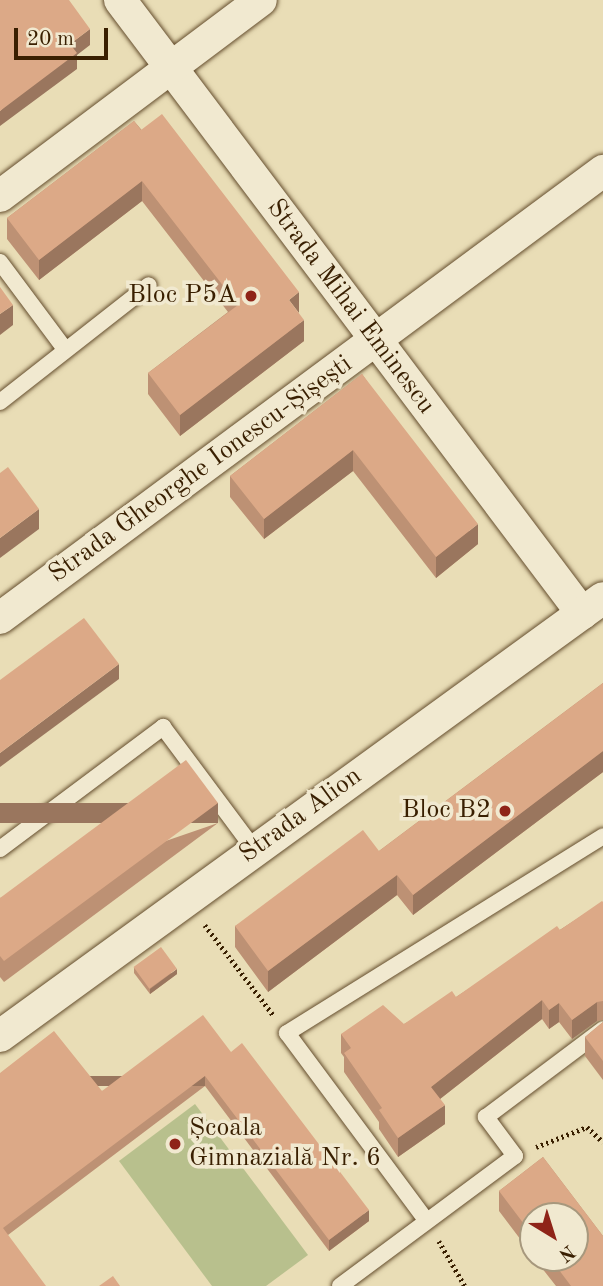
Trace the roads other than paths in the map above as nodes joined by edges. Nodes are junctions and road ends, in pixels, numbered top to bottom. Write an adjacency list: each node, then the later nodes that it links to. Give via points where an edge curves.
1 (120, 0): 3 (street, Strada Mihai Eminescu)
2 (261, 0): 3 (street)
3 (172, 68): 5 (street); 8 (street, Strada Mihai Eminescu)
4 (603, 171): 8 (street, Strada Gheorghe Ionescu-Șișești)
5 (0, 196)
6 (0, 262): 9 (lane)
7 (149, 285): 9 (lane)
8 (374, 341): 11 (street, Strada Mihai Eminescu); 12 (street, Strada Gheorghe Ionescu-Șișești)
9 (64, 348): 10 (lane)
10 (0, 402)
11 (592, 606): 15 (street, Strada Alion)
12 (0, 618)
13 (603, 836): 18 (lane, via 287,1033)
14 (0, 849): 15 (lane, via 163,727)
15 (254, 849): 17 (street, Strada Alion)
16 (603, 1029): 18 (lane, via 486,1117 515,1156)
17 (0, 1036)
18 (426, 1220): 19 (lane)
19 (340, 1286)

